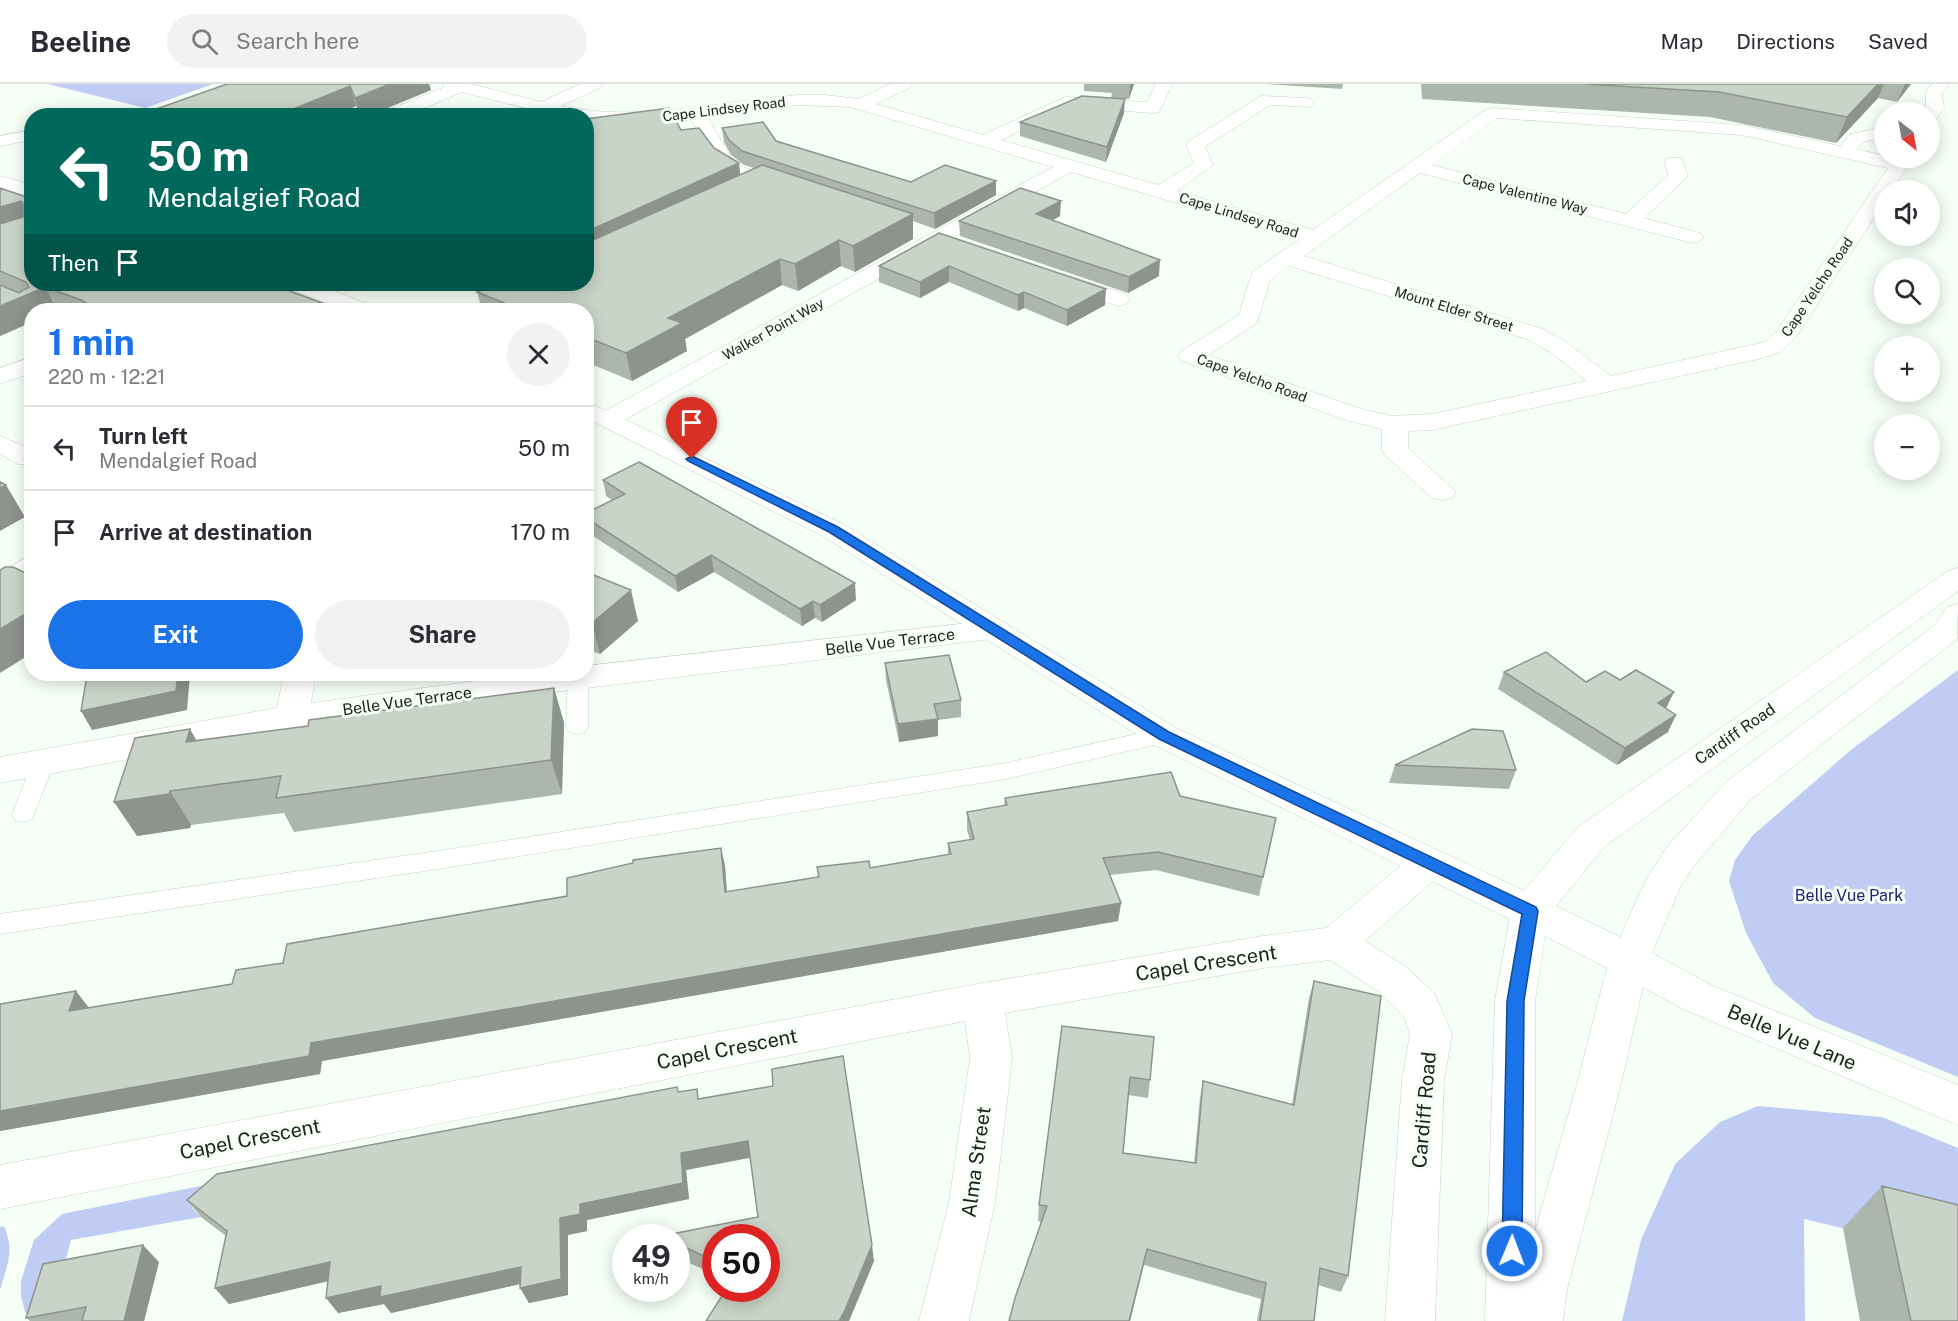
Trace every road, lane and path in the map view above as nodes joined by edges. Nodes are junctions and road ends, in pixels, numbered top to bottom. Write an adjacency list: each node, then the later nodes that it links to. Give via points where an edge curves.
1 (594, 84): 10 (street)
2 (903, 84): 9 (street)
3 (1164, 84): 17 (street, via 1153,108 1065,102)
4 (1941, 84): 8 (street, via 1934,92)
5 (456, 85): 10 (street, Cape Lindsey Road); 11 (street)
6 (794, 92): 9 (street, Cape Lindsey Road); 13 (street, Cape Lindsey Road)
7 (1305, 102): 27 (street, Cape Lindsey Road, via 1267,100 1195,145 1204,165)
8 (1935, 102)
9 (860, 105): 17 (street, Cape Lindsey Road)
10 (545, 106): 12 (street, Cape Lindsey Road)
11 (407, 108)
12 (553, 108)
13 (696, 113): 14 (street, Cape Lindsey Road, via 639,119); 23 (street, via 726,165)
14 (594, 116)
15 (1874, 134): 19 (street, via 1857,138)
16 (24, 136): 18 (street)
17 (986, 140): 21 (street, Cape Lindsey Road)
18 (0, 141)
19 (1844, 152): 22 (street, Cape Yelcho Road, via 1742,130 1493,113); 42 (street, Cape Yelcho Road, via 1899,165 1784,337 1773,347 1758,352)
20 (1674, 162): 29 (street, via 1678,176)
21 (1070, 165): 27 (street, Cape Lindsey Road); 33 (street, Walker Point Way)
22 (1419, 167): 29 (street, Cape Valentine Way); 32 (street, Cape Yelcho Road)
23 (762, 181): 26 (street); 28 (street)
24 (0, 182): 25 (street)
25 (24, 190)
26 (742, 190)
27 (1161, 192): 32 (street, Cape Lindsey Road)
28 (806, 195)
29 (1630, 221): 31 (street, Cape Valentine Way)
30 (914, 231): 33 (street)
31 (1693, 237)
32 (1317, 238): 35 (street, Cape Yelcho Road)
33 (936, 239): 34 (street); 43 (street, Walker Point Way)
34 (959, 246)
35 (1288, 258): 42 (street, Mount Elder Street, via 1535,334); 44 (street, Cape Yelcho Road, via 1260,277 1249,318 1190,356 1352,414)
36 (1050, 276): 38 (street)
37 (316, 291): 39 (street)
38 (1118, 299)
39 (345, 303)
40 (24, 367): 41 (street)
41 (0, 377)
42 (1607, 385): 44 (street, Cape Yelcho Road, via 1432,422)
43 (598, 413): 52 (street, via 833,530)
44 (1395, 424): 47 (street, via 1395,450)
45 (0, 444): 46 (street)
46 (24, 456)
47 (1442, 492)
48 (24, 570): 50 (street)
49 (1958, 577): 64 (street, Cardiff Road, via 1591,837)
50 (0, 584)
51 (1958, 614): 67 (street, via 1946,632 1738,791 1665,880)
52 (996, 630): 53 (street, Belle Vue Terrace); 59 (street)
53 (594, 677)
54 (299, 681): 57 (street)
55 (563, 681): 57 (street, Belle Vue Terrace)
56 (578, 681): 58 (lane)
57 (292, 717): 60 (street, Belle Vue Terrace)
58 (577, 727)
59 (1164, 735): 63 (street); 65 (lane, via 994,773)
60 (44, 761): 61 (street, Belle Vue Terrace); 62 (lane)
61 (0, 770)
62 (23, 814)
63 (1429, 863): 64 (street); 66 (street)
64 (1530, 911): 67 (street); 73 (street, via 1515,1001)
65 (0, 924)
66 (1336, 943): 68 (street, Capel Crescent); 72 (street, Cardiff Road, via 1392,979 1420,1005 1431,1034 1423,1080)
67 (1629, 960): 69 (street, Belle Vue Lane, via 1697,997); 74 (street)
68 (983, 1000): 70 (street, Capel Crescent); 71 (street, Alma Street, via 991,1058 972,1203)
69 (1958, 1105)
70 (0, 1187)
71 (944, 1321)
72 (1410, 1321)
73 (1510, 1321)
74 (1538, 1321)

